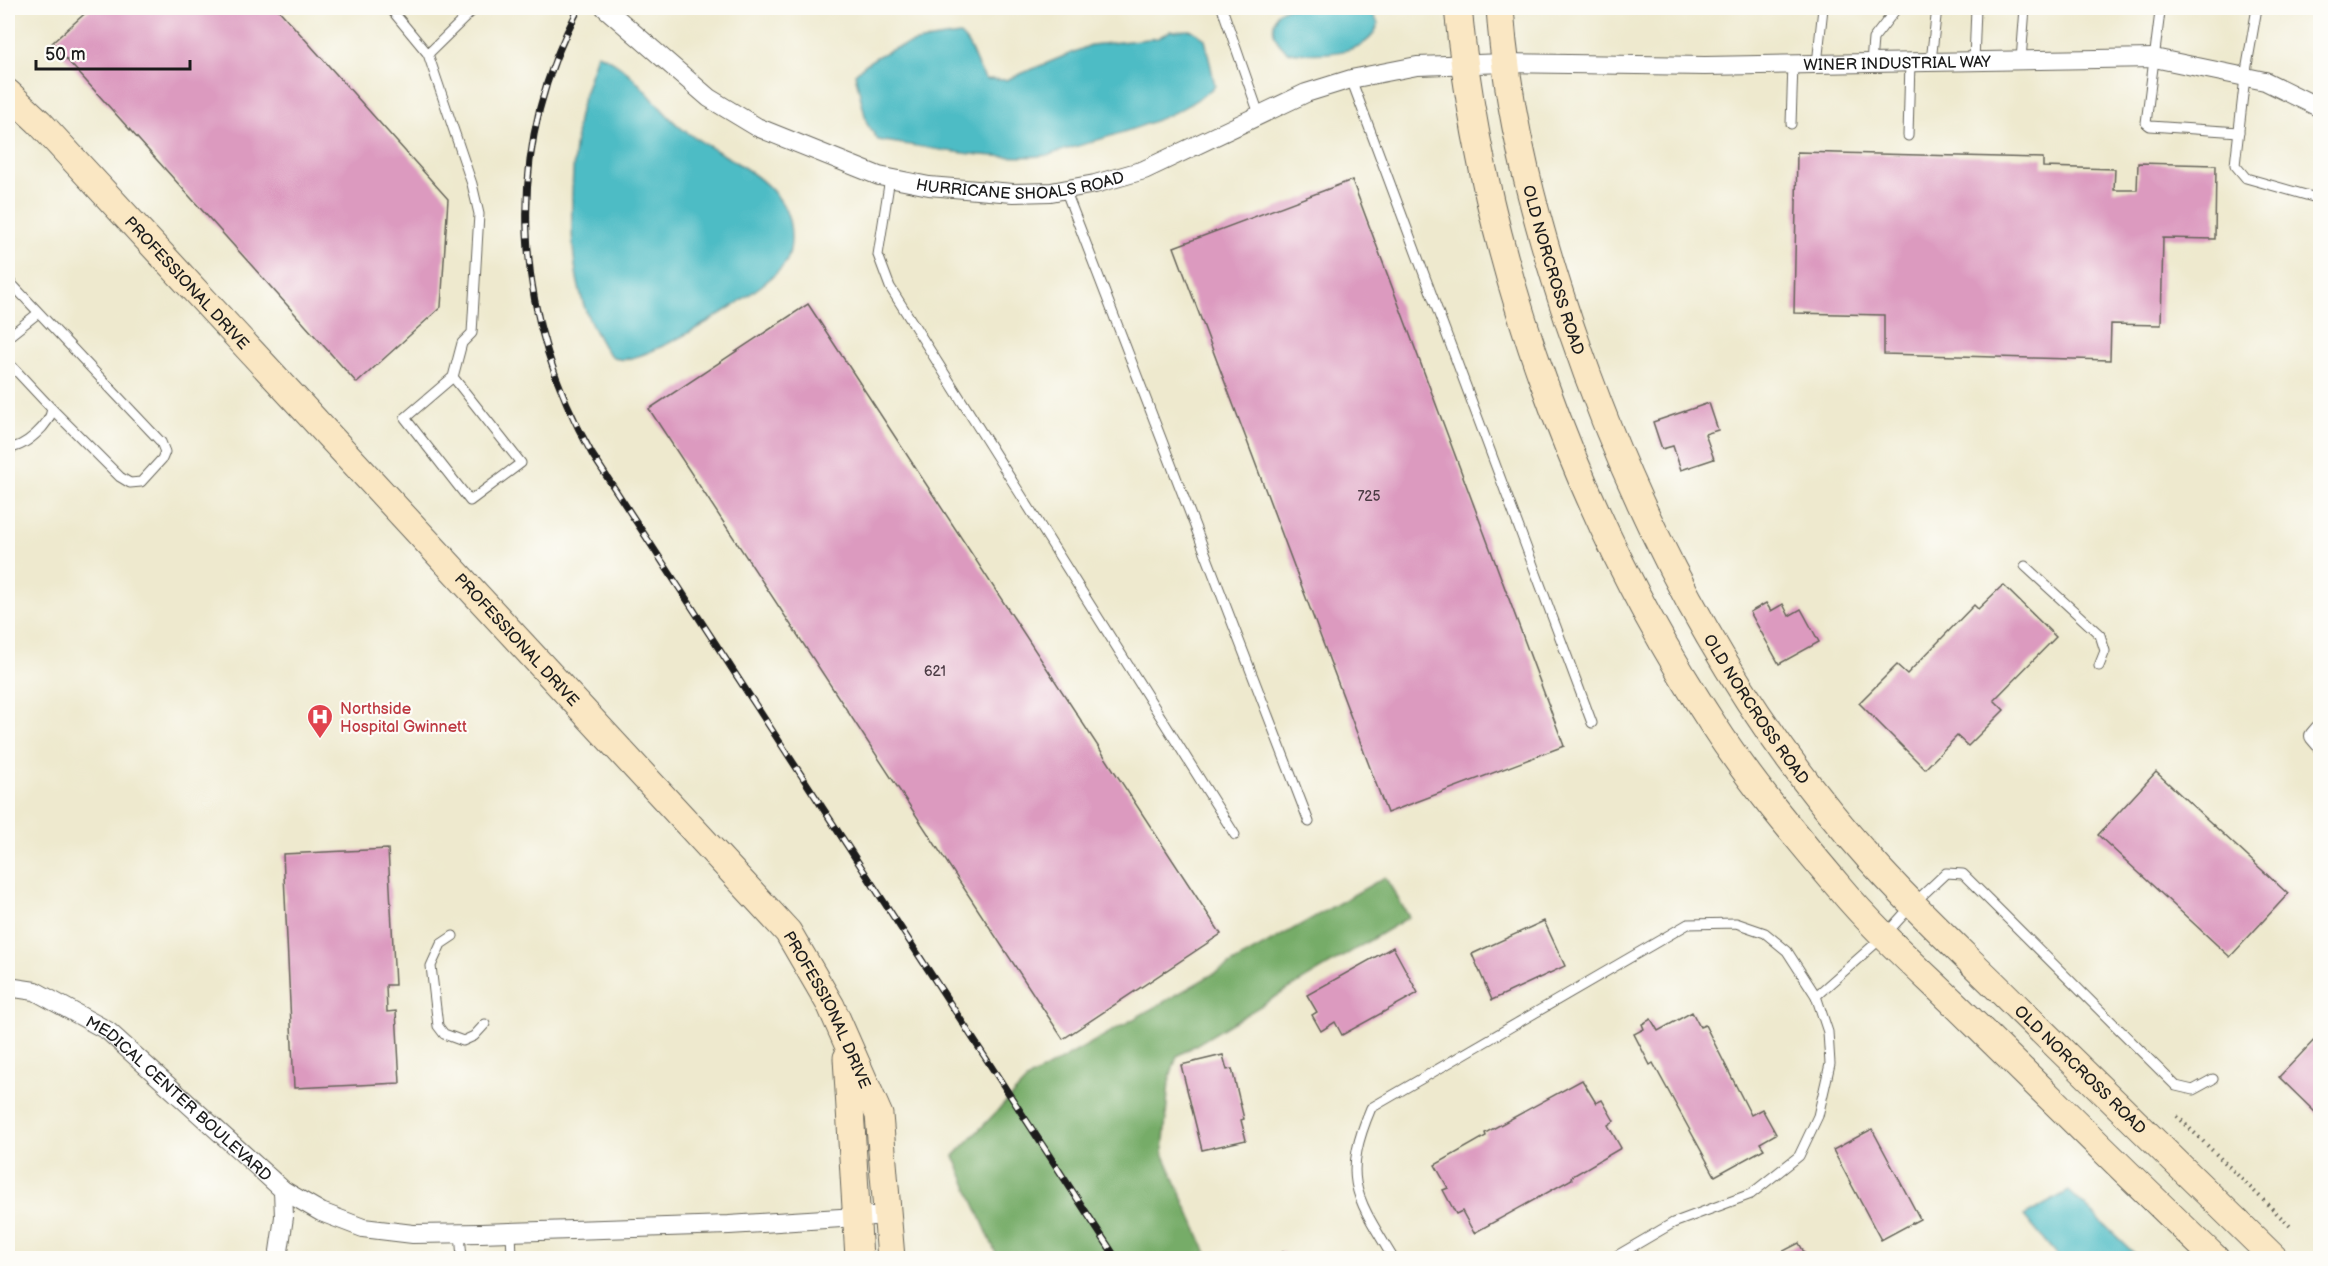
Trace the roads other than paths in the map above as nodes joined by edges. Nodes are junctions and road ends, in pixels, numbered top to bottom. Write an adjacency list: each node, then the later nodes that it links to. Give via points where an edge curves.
1 (390, 8): 14 (lane)
2 (475, 8): 14 (lane)
3 (605, 8): 33 (street, HURRICANE SHOALS ROAD, via 719,104 757,127)
4 (1222, 8): 29 (lane)
5 (1458, 8): 20 (main road)
6 (1500, 8): 21 (main road, OLD NORCROSS ROAD)
7 (1823, 8): 24 (lane)
8 (1898, 8): 22 (lane, via 1873,39)
9 (1936, 8): 19 (lane)
10 (1976, 8): 17 (lane)
11 (2025, 8): 16 (lane)
12 (2157, 8): 15 (lane, via 2160,12)
13 (2257, 8): 25 (lane)
14 (428, 54): 40 (lane, via 479,214 472,333 462,343)
15 (2154, 58): 16 (street, WINER INDUSTRIAL WAY); 25 (street, WINER INDUSTRIAL WAY); 31 (lane, via 2146,123)
16 (2021, 60): 17 (street, WINER INDUSTRIAL WAY)
17 (1974, 61): 19 (street, WINER INDUSTRIAL WAY)
18 (1910, 62): 19 (street, WINER INDUSTRIAL WAY); 22 (street, WINER INDUSTRIAL WAY); 32 (lane)
19 (1931, 62)
20 (1465, 63): 21 (street, WINER INDUSTRIAL WAY); 26 (street, HURRICANE SHOALS ROAD, via 1409,66); 51 (main road, via 1480,157 1504,259 1561,426 1630,583 1715,727 1842,891)
21 (1506, 63): 23 (street, WINER INDUSTRIAL WAY); 50 (main road, OLD NORCROSS ROAD, via 1532,203 1550,265 1591,385 1638,503 1686,599 1740,689 1801,775)
22 (1870, 63): 24 (street, WINER INDUSTRIAL WAY)
23 (1793, 64): 24 (street, WINER INDUSTRIAL WAY); 30 (lane)
24 (1817, 64)
25 (2245, 77): 28 (street, WINER INDUSTRIAL WAY, via 2265,81); 31 (lane)
26 (1351, 79): 29 (street, HURRICANE SHOALS ROAD); 45 (lane)
27 (8, 93): 56 (main road, PROFESSIONAL DRIVE, via 788,932 816,978)
28 (2320, 108)
29 (1259, 114): 34 (street, HURRICANE SHOALS ROAD, via 1144,170)
30 (1791, 124)
31 (2239, 132): 35 (lane, via 2235,165 2241,174)
32 (1908, 136)
33 (890, 178): 34 (street, HURRICANE SHOALS ROAD, via 929,186 1013,193); 49 (lane, via 878,255 890,287)
34 (1065, 189): 48 (lane)
35 (2320, 200)
36 (8, 280): 37 (lane)
37 (36, 314): 38 (lane); 41 (lane, via 161,442 165,452 141,482 130,483)
38 (8, 337)
39 (8, 362): 41 (lane)
40 (453, 377): 40 (lane, via 521,463 470,501 405,418)
41 (52, 409): 42 (lane, via 47,424 17,447)
42 (8, 448)
43 (2025, 566): 44 (lane, via 2100,635 2105,651)
44 (2099, 666)
45 (1592, 723)
46 (2320, 729): 47 (street, via 2313,736)
47 (2320, 743)
48 (1309, 822)
49 (1235, 835)
50 (1912, 904): 51 (lane); 57 (lane, via 1946,873 1963,874 2176,1086 2193,1090); 71 (main road, OLD NORCROSS ROAD)
51 (1885, 935): 54 (lane); 63 (main road)
52 (453, 936): 55 (lane, via 441,944 431,966 438,1026 444,1034 463,1041)
53 (8, 987): 58 (street, MEDICAL CENTER BOULEVARD, via 35,991 108,1031)
54 (1816, 996): 69 (lane, via 1787,951 1765,933 1736,923 1688,924 1371,1108 1358,1140 1354,1179 1361,1205); 70 (lane, via 1828,1032 1830,1064 1818,1116 1799,1156 1751,1194 1673,1223)
55 (485, 1024)
56 (846, 1041): 59 (main road); 60 (main road, PROFESSIONAL DRIVE, via 879,1115)
57 (2213, 1079)
58 (283, 1190): 62 (street, via 321,1212 363,1228); 64 (street, MEDICAL CENTER BOULEVARD)
59 (856, 1215): 60 (street); 61 (street, via 729,1225); 67 (main road)
60 (888, 1215): 68 (main road, PROFESSIONAL DRIVE)
61 (511, 1231): 62 (street); 66 (lane)
62 (460, 1234): 65 (lane)
63 (2207, 1253)
64 (278, 1258)
65 (462, 1258)
66 (512, 1258)
67 (859, 1258)
68 (891, 1258)
69 (1393, 1258)
70 (1613, 1258)
71 (2274, 1258)

